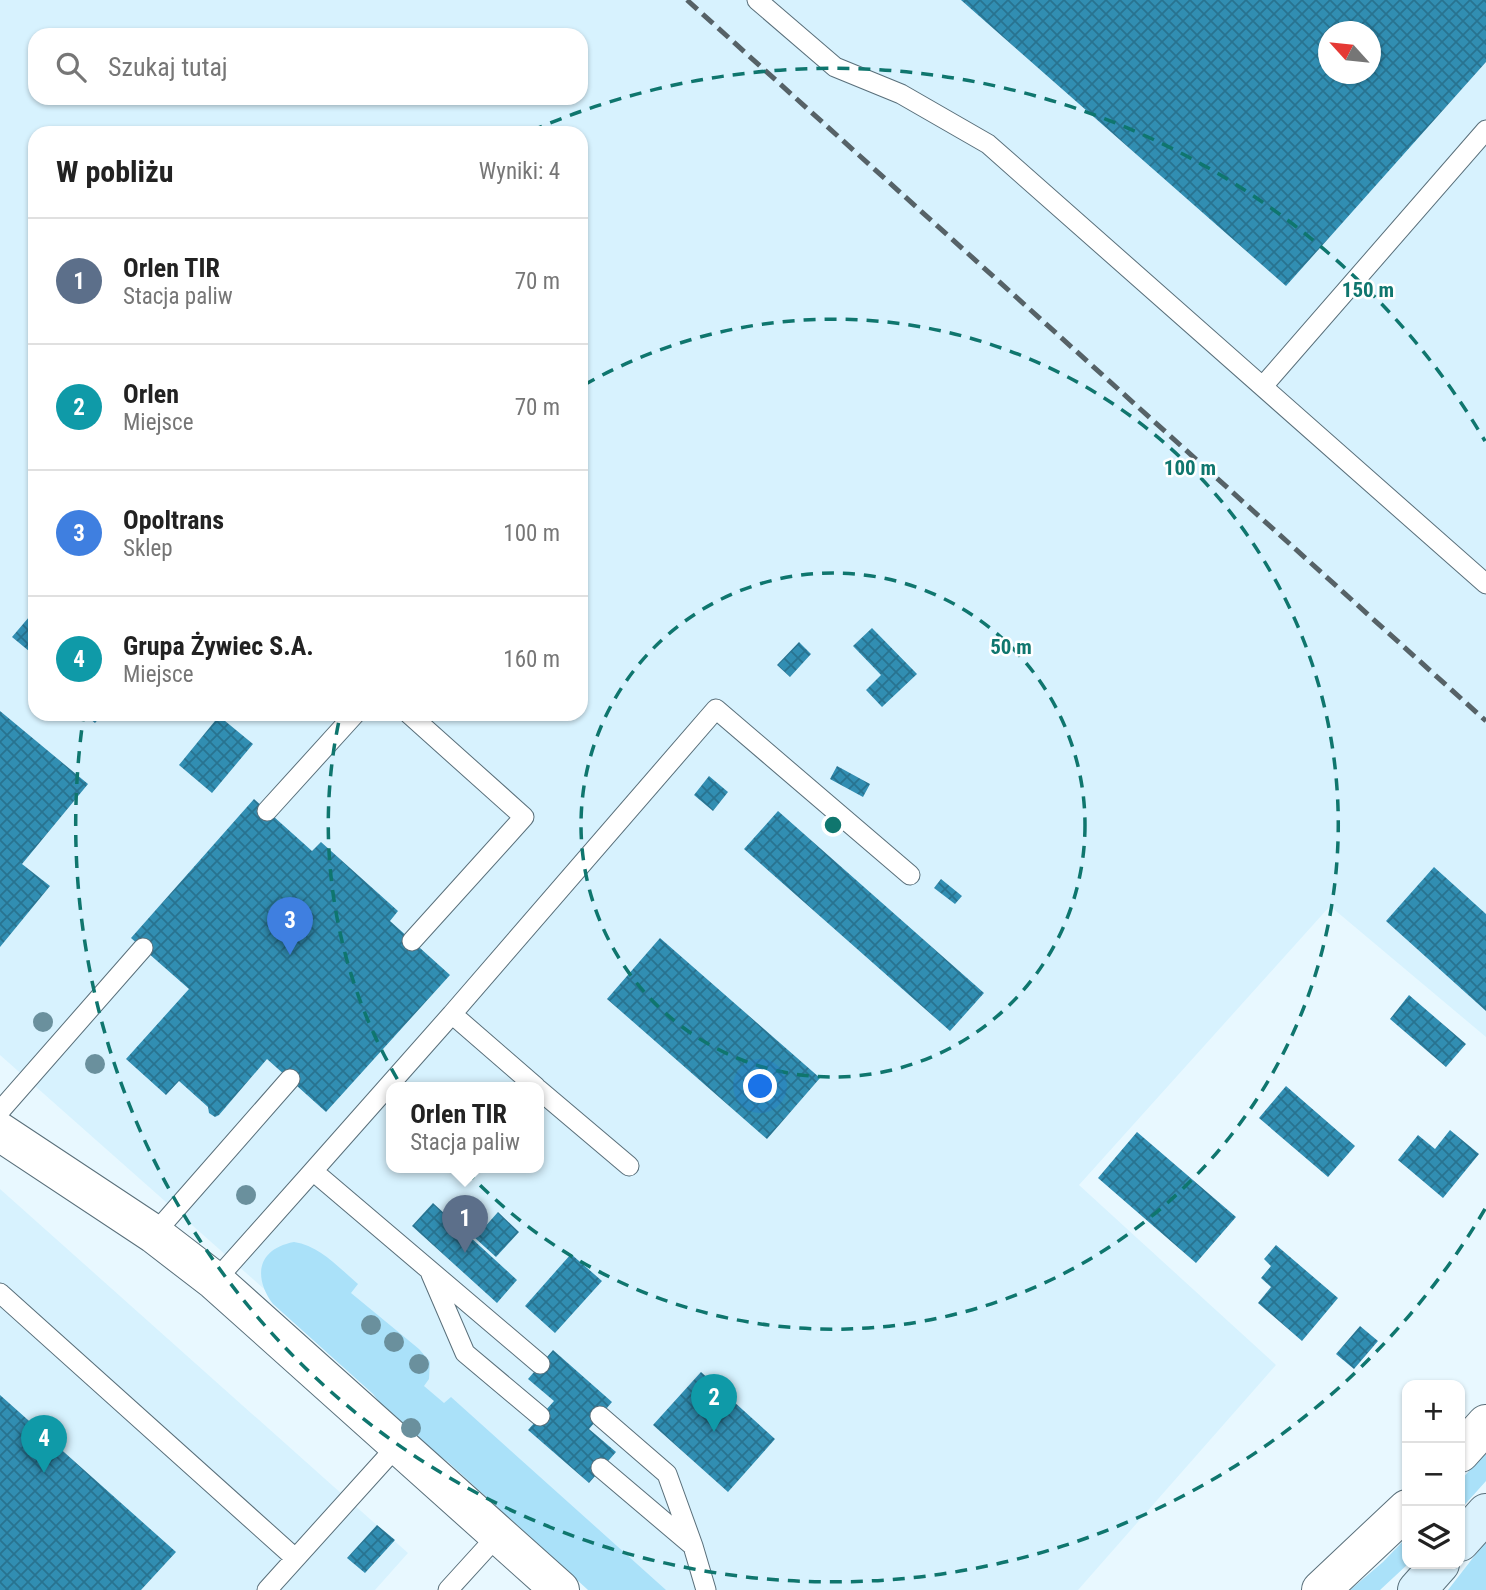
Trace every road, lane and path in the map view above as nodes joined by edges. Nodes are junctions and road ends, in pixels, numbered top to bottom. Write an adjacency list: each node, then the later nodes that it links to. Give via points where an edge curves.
1 (757, 0): 3 (lane, via 835,67 901,94 988,144)
2 (1486, 130): 3 (lane)
3 (1263, 386): 4 (lane)
4 (1486, 583)
5 (349, 721): 7 (lane)
6 (417, 721): 9 (lane, via 524,817)
7 (267, 811)
8 (910, 875): 11 (lane, via 716,709)
9 (412, 941)
10 (143, 948): 17 (lane)
11 (452, 1014): 13 (lane); 14 (lane)
12 (289, 1079): 21 (lane)
13 (392, 1082)
14 (530, 1082)
15 (386, 1089): 20 (lane)
16 (544, 1094): 19 (lane)
17 (0, 1111)
18 (0, 1132): 21 (street)
19 (629, 1166)
20 (313, 1171): 22 (lane); 23 (lane)
21 (154, 1234): 23 (street)
22 (429, 1270): 25 (lane); 26 (lane, via 465,1353)
23 (215, 1281): 29 (street)
24 (0, 1293): 37 (lane)
25 (540, 1364)
26 (540, 1416)
27 (600, 1416): 36 (lane, via 667,1474)
28 (1486, 1424): 30 (street)
29 (397, 1446): 34 (street); 37 (lane)
30 (1465, 1447)
31 (601, 1468): 36 (lane)
32 (1486, 1513): 35 (main road)
33 (1402, 1514): 43 (street)
34 (498, 1535): 40 (lane); 41 (street)
35 (1465, 1536)
36 (694, 1546): 42 (lane)
37 (295, 1558): 39 (lane)
38 (1436, 1569): 44 (main road)
39 (267, 1590)
40 (448, 1590)
41 (560, 1590)
42 (706, 1590)
43 (1321, 1590)
44 (1417, 1590)

